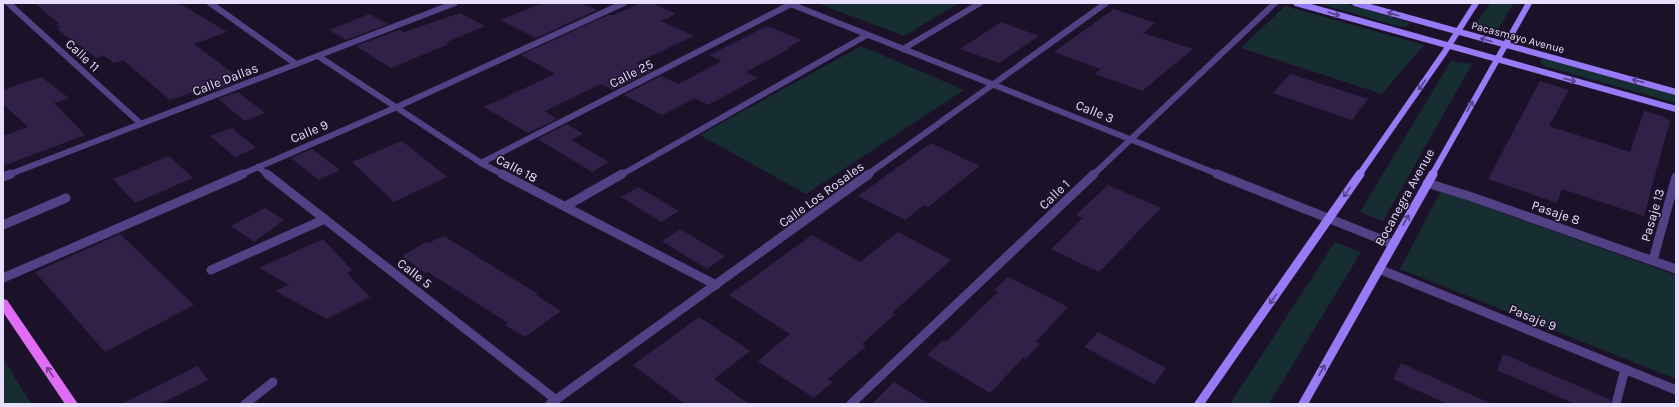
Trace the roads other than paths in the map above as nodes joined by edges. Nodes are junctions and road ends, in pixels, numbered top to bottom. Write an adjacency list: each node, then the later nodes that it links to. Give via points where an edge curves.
1 (210, 3): 20 (street)
2 (455, 3): 18 (street, Calle Dallas)
3 (624, 3): 23 (street, Calle 9)
4 (980, 3): 17 (street)
5 (1106, 3): 21 (street, Calle Los Rosales)
6 (1275, 3): 26 (street, Calle 1)
7 (1296, 3): 16 (main road, one-way to 16)
8 (1355, 3): 13 (main road, Pacasmayo Avenue, one-way to 8)
9 (1476, 3): 13 (main road)
10 (1529, 3): 15 (main road, Bocanegra Avenue)
11 (12, 4): 25 (street, Calle 11)
12 (789, 4): 14 (street, Calle 3); 27 (street, Calle 25)
13 (1457, 32): 15 (main road, Pacasmayo Avenue, one-way to 13); 16 (main road)
14 (867, 35): 17 (street, Calle 3); 33 (street)
15 (1505, 45): 19 (main road, Bocanegra Avenue); 22 (main road, Pacasmayo Avenue, one-way to 15)
16 (1449, 46): 19 (main road); 34 (main road, one-way to 34)
17 (903, 49): 21 (street, Calle 3)
18 (318, 56): 20 (street, Calle Dallas); 23 (street, Calle 18)
19 (1496, 59): 24 (main road, one-way to 24); 31 (main road, Bocanegra Avenue, one-way to 19)
20 (296, 64): 25 (street, Calle Dallas)
21 (992, 84): 26 (street, Calle 3); 43 (street, Calle Los Rosales)
22 (1676, 92)
23 (398, 107): 27 (street, Calle 18); 28 (street, Calle 9)
24 (1676, 109)
25 (141, 124): 29 (street, Calle Dallas)
26 (1129, 139): 34 (street, Calle 3); 51 (street, Calle 1)
27 (481, 163): 33 (street, Calle 18)
28 (258, 167): 35 (street, Calle 5); 42 (street, Calle 9)
29 (3, 177)
30 (1676, 179): 38 (street, Pasaje 13)
31 (1427, 183): 37 (main road, Bocanegra Avenue, one-way to 31); 38 (street, Pasaje 8)
32 (66, 198): 36 (street)
33 (566, 206): 43 (street, Calle 18)
34 (1329, 218): 37 (street, Calle 3); 52 (main road, one-way to 52)
35 (325, 219): 41 (street); 48 (street, Calle 5)
36 (3, 226)
37 (1393, 244): 39 (main road, Bocanegra Avenue)
38 (1653, 260): 40 (street, Pasaje 8)
39 (1379, 269): 45 (street, Pasaje 9); 53 (main road, Bocanegra Avenue, one-way to 39)
40 (1676, 269)
41 (211, 270)
42 (3, 278)
43 (716, 285): 48 (street, Calle Los Rosales)
44 (3, 303): 49 (main road, one-way to 44)
45 (1625, 368): 47 (street, Pasaje 9); 54 (street)
46 (273, 382): 50 (street)
47 (1676, 390)
48 (552, 402)
49 (72, 404)
50 (245, 404)
51 (851, 404)
52 (1199, 404)
53 (1303, 404)
54 (1616, 404)

